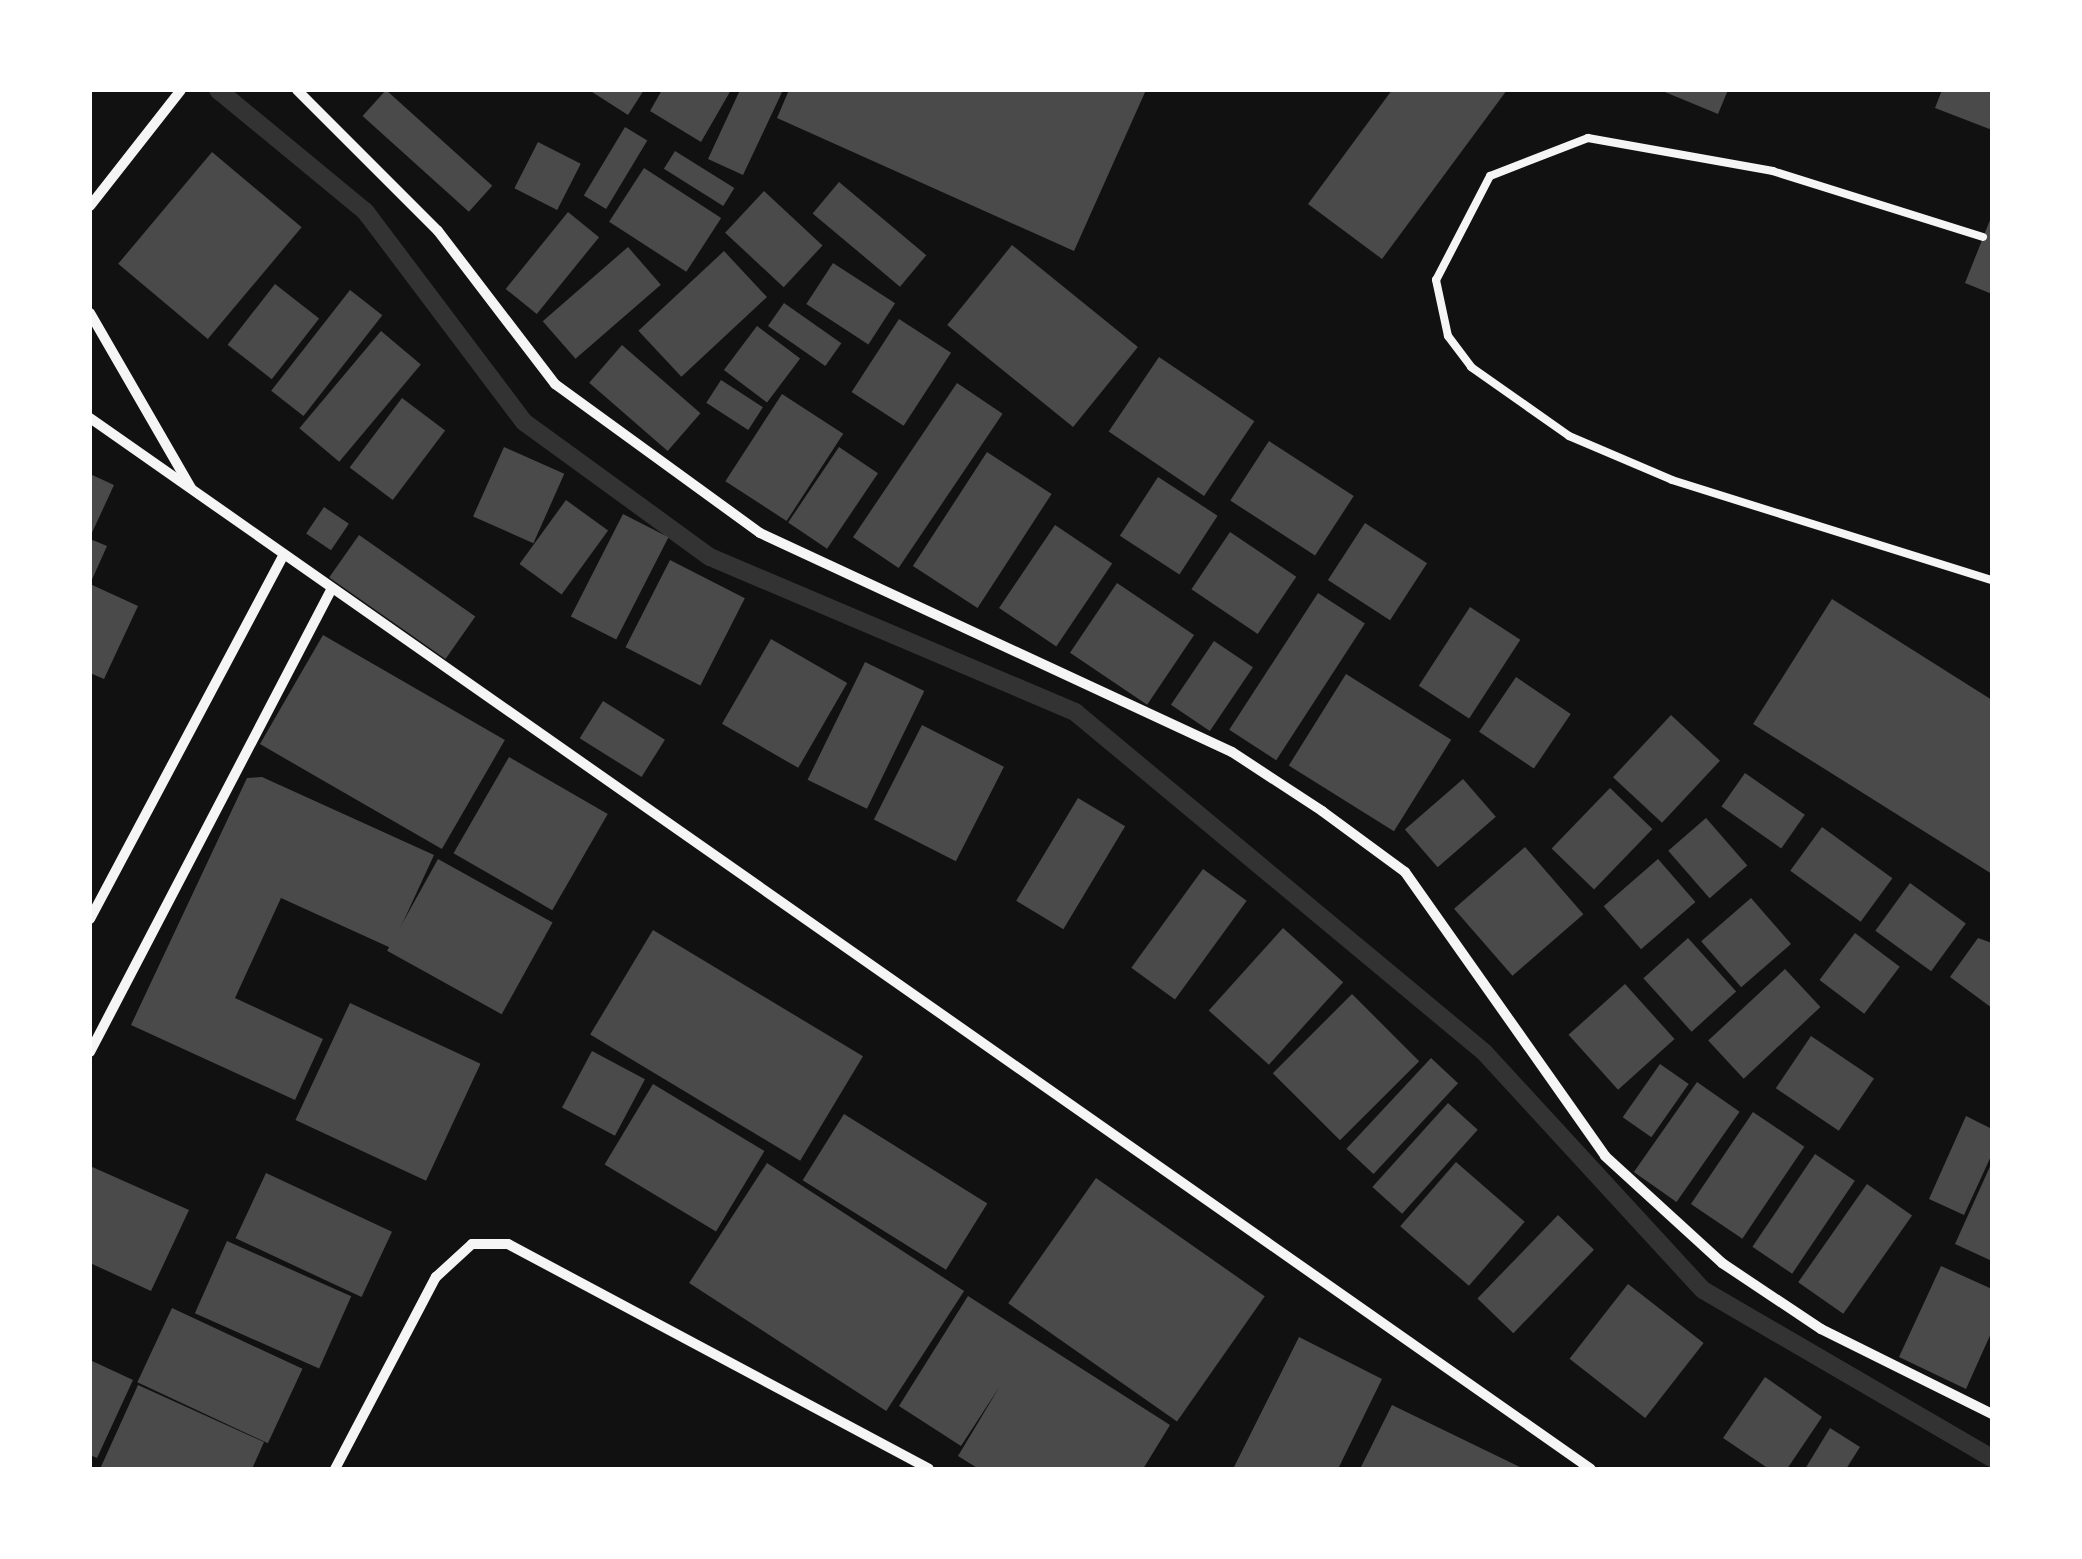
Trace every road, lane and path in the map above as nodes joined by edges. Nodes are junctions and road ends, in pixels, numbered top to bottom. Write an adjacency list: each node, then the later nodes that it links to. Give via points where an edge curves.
1 (181, 90): 3 (street)
2 (296, 90): 13 (street, via 438,231 555,384 760,533 1232,752 1322,810 1405,872 1605,1156 1722,1263 1822,1328)
3 (90, 206)
4 (1983, 237): 9 (lane, via 1773,171 1588,138 1490,176 1436,280 1448,336 1471,367 1569,436 1672,480)
5 (90, 313): 7 (street)
6 (90, 418): 7 (street)
7 (194, 493): 8 (street)
8 (284, 554): 10 (street); 11 (street)
9 (1992, 580)
10 (331, 590): 12 (street); 16 (street)
11 (90, 918)
12 (90, 1052)
13 (1992, 1414)
14 (335, 1469): 15 (street, via 436,1277 472,1244 508,1244)
15 (929, 1469)
16 (1591, 1469)

